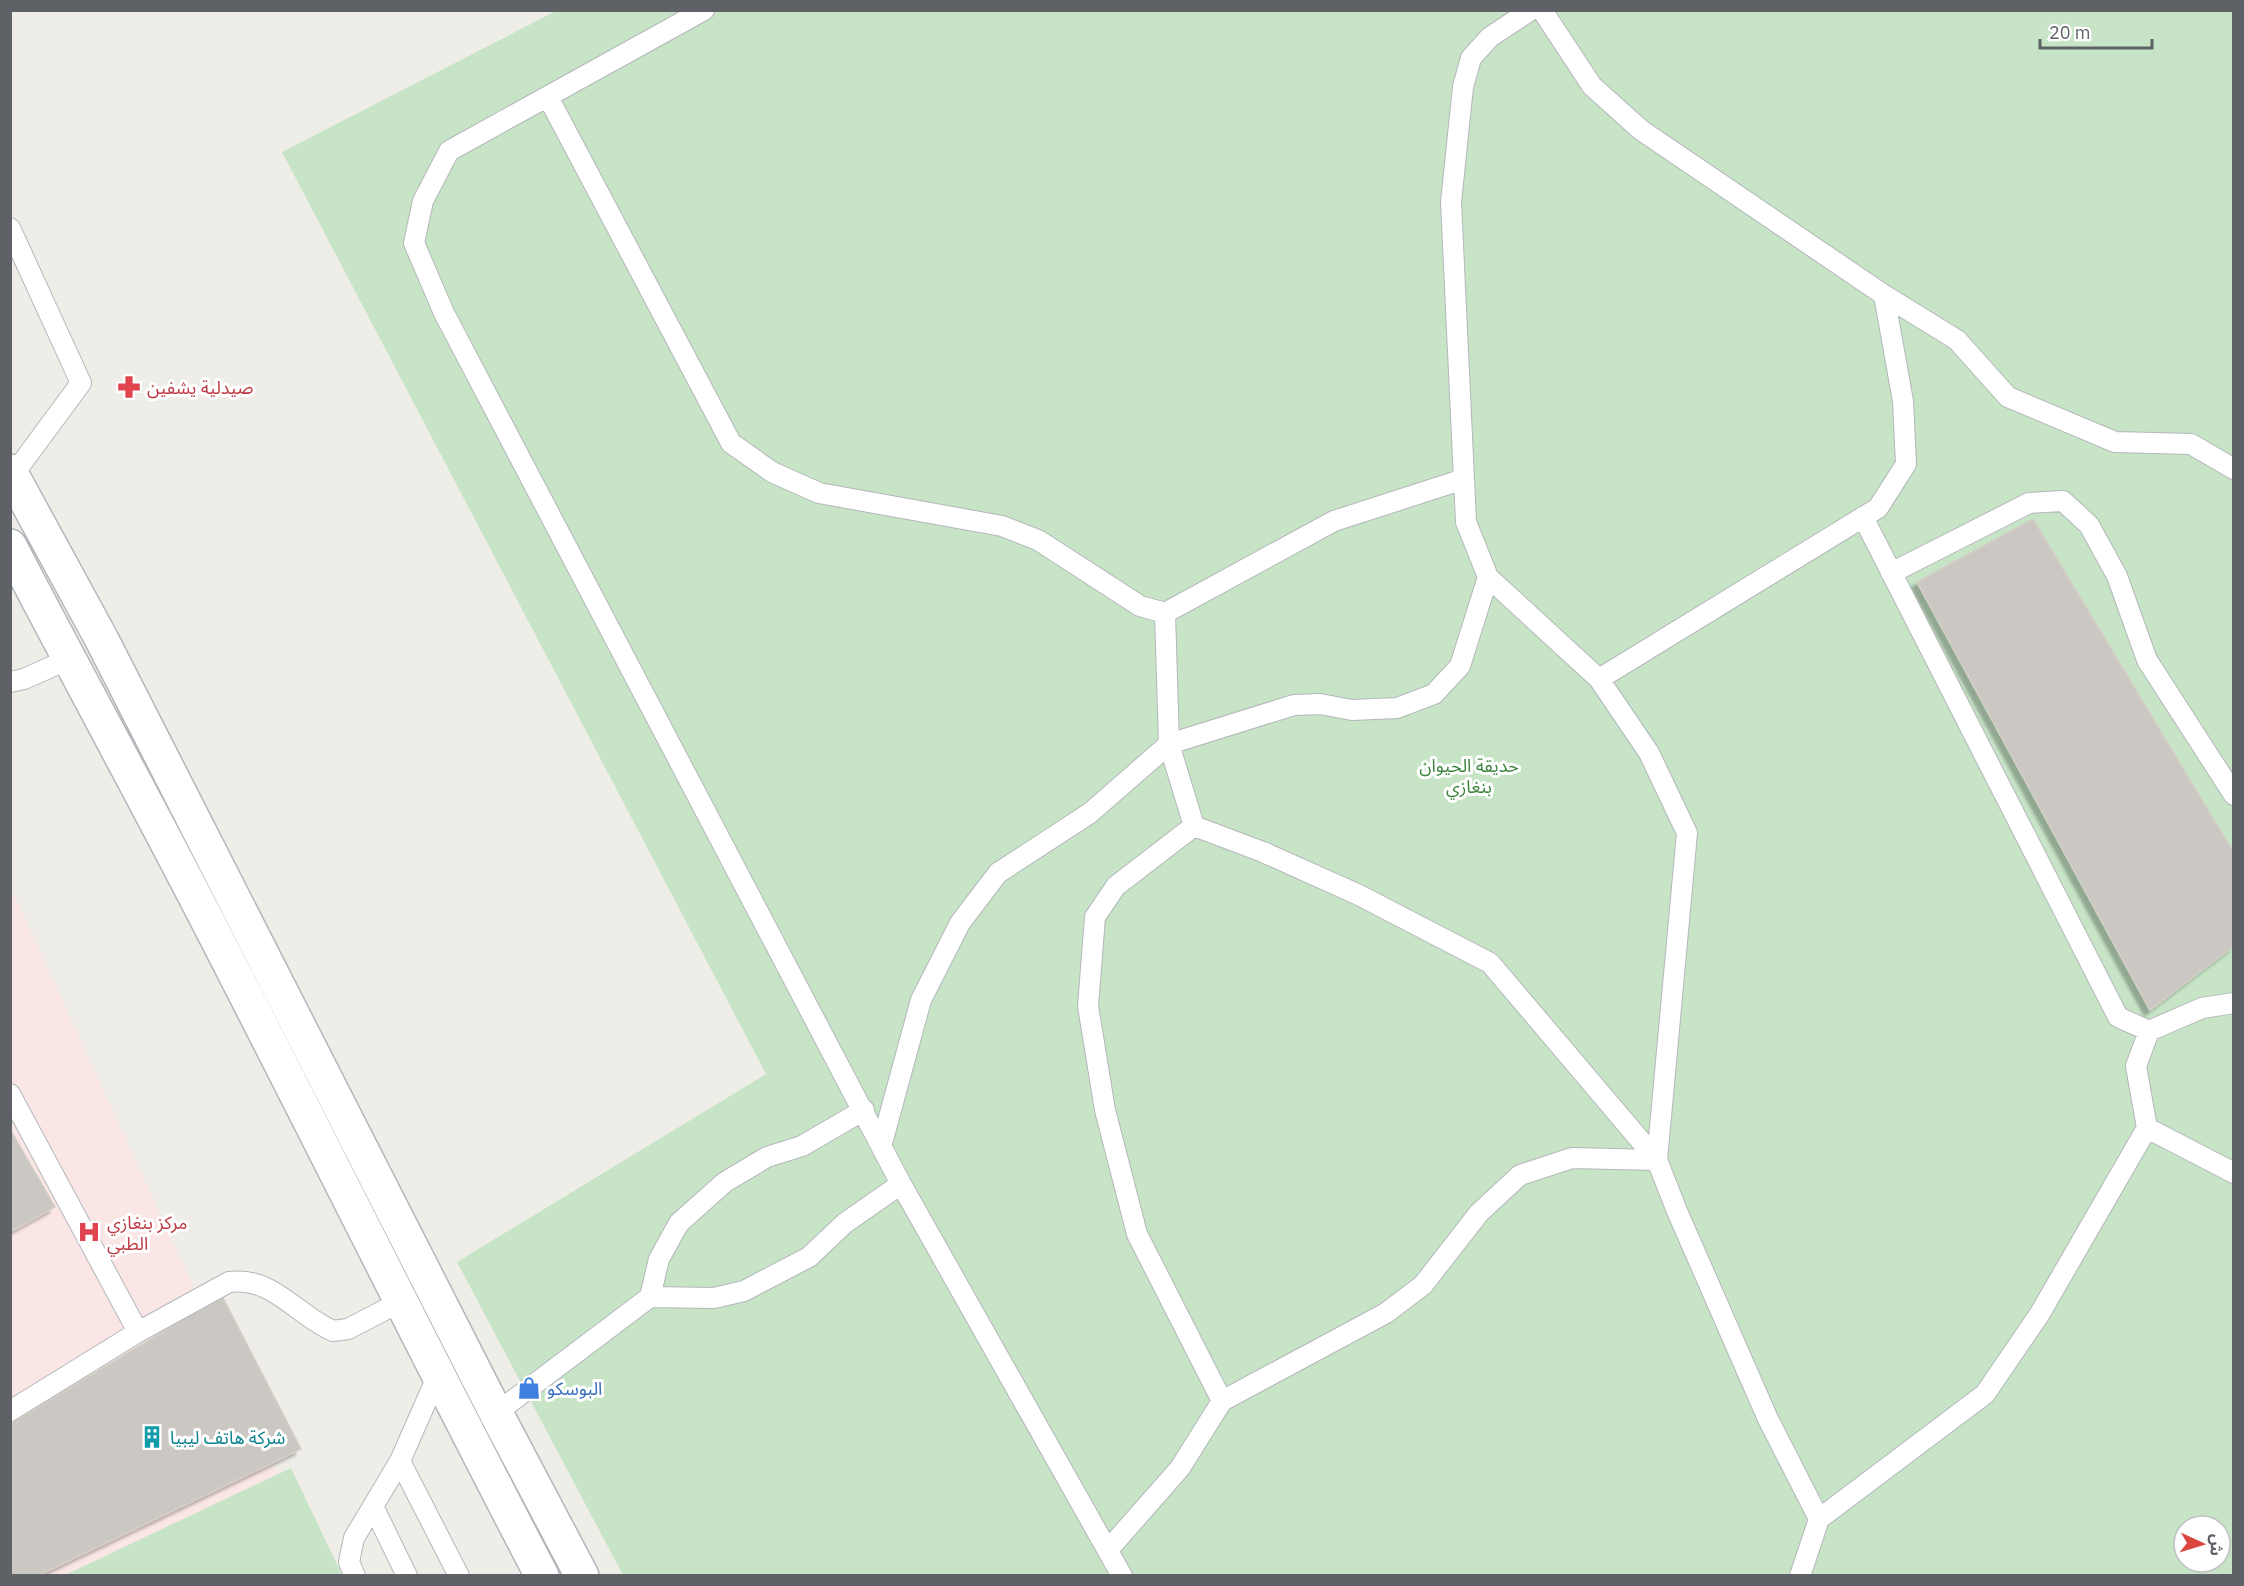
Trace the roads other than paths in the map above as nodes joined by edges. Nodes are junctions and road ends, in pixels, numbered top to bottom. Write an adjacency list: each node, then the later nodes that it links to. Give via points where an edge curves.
1 (704, 10): 4 (lane)
2 (1531, 10): 9 (lane, via 1490,37 1472,58 1462,87 1451,202)
3 (1542, 10): 6 (lane, via 1592,86 1641,130)
4 (548, 97): 14 (lane, via 731,443 772,472 819,494 1002,526 1038,540 1140,606); 24 (lane, via 449,151 423,201 414,243 444,313)
5 (10, 228): 8 (lane, via 81,383)
6 (1884, 295): 7 (lane, via 1957,340 2008,397 2115,442 2191,444); 10 (lane, via 1903,401 1906,464 1878,507)
7 (2234, 469)
8 (12, 473): 36 (main road, via 102,640)
9 (1464, 479): 13 (lane, via 1466,522); 14 (lane, via 1334,521)
10 (1863, 517): 12 (lane); 16 (lane)
11 (10, 546): 15 (main road)
12 (1891, 573): 19 (lane, via 2030,503 2063,501 2089,525 2117,576 2148,660); 22 (lane, via 2118,1017)
13 (1488, 577): 16 (lane); 18 (lane, via 1460,666 1434,694 1397,708 1352,710 1320,704 1294,705)
14 (1165, 613): 18 (lane)
15 (69, 659): 17 (lane); 31 (main road)
16 (1599, 679): 27 (lane, via 1648,753 1687,833)
17 (10, 682)
18 (1168, 744): 20 (lane); 26 (lane, via 1090,813 998,873 960,923 921,1000)
19 (2234, 795)
20 (1194, 826): 27 (lane, via 1359,895 1491,963); 34 (lane, via 1116,886 1095,917 1088,1006 1105,1110 1137,1234)
21 (2234, 1003): 22 (lane, via 2202,1008)
22 (2149, 1031): 25 (lane, via 2136,1066)
23 (10, 1094): 32 (lane)
24 (864, 1110): 26 (lane); 30 (lane, via 802,1146 767,1158 725,1182 679,1224 659,1259)
25 (2147, 1128): 28 (lane); 39 (lane, via 2039,1316 1985,1394)
26 (882, 1143): 29 (lane)
27 (1658, 1160): 34 (lane, via 1572,1158 1520,1175 1479,1213 1423,1285 1386,1313); 39 (lane, via 1768,1419)
28 (2234, 1173)
29 (902, 1184): 30 (lane, via 844,1223 809,1257 744,1291 714,1298); 40 (lane)
30 (650, 1297): 36 (lane)
31 (402, 1301): 32 (lane, via 348,1329 333,1331 268,1288 256,1282 236,1281); 33 (main road)
32 (138, 1332): 35 (lane)
33 (437, 1377): 37 (lane); 44 (main road)
34 (1222, 1401): 40 (lane, via 1180,1468)
35 (10, 1411)
36 (496, 1413): 45 (main road)
37 (400, 1461): 38 (lane); 43 (lane)
38 (374, 1506): 41 (lane, via 351,1549 349,1562); 42 (lane)
39 (1819, 1519): 47 (lane)
40 (1108, 1550): 46 (lane)
41 (355, 1575)
42 (407, 1575)
43 (459, 1575)
44 (542, 1575)
45 (582, 1575)
46 (1122, 1575)
47 (1800, 1575)

